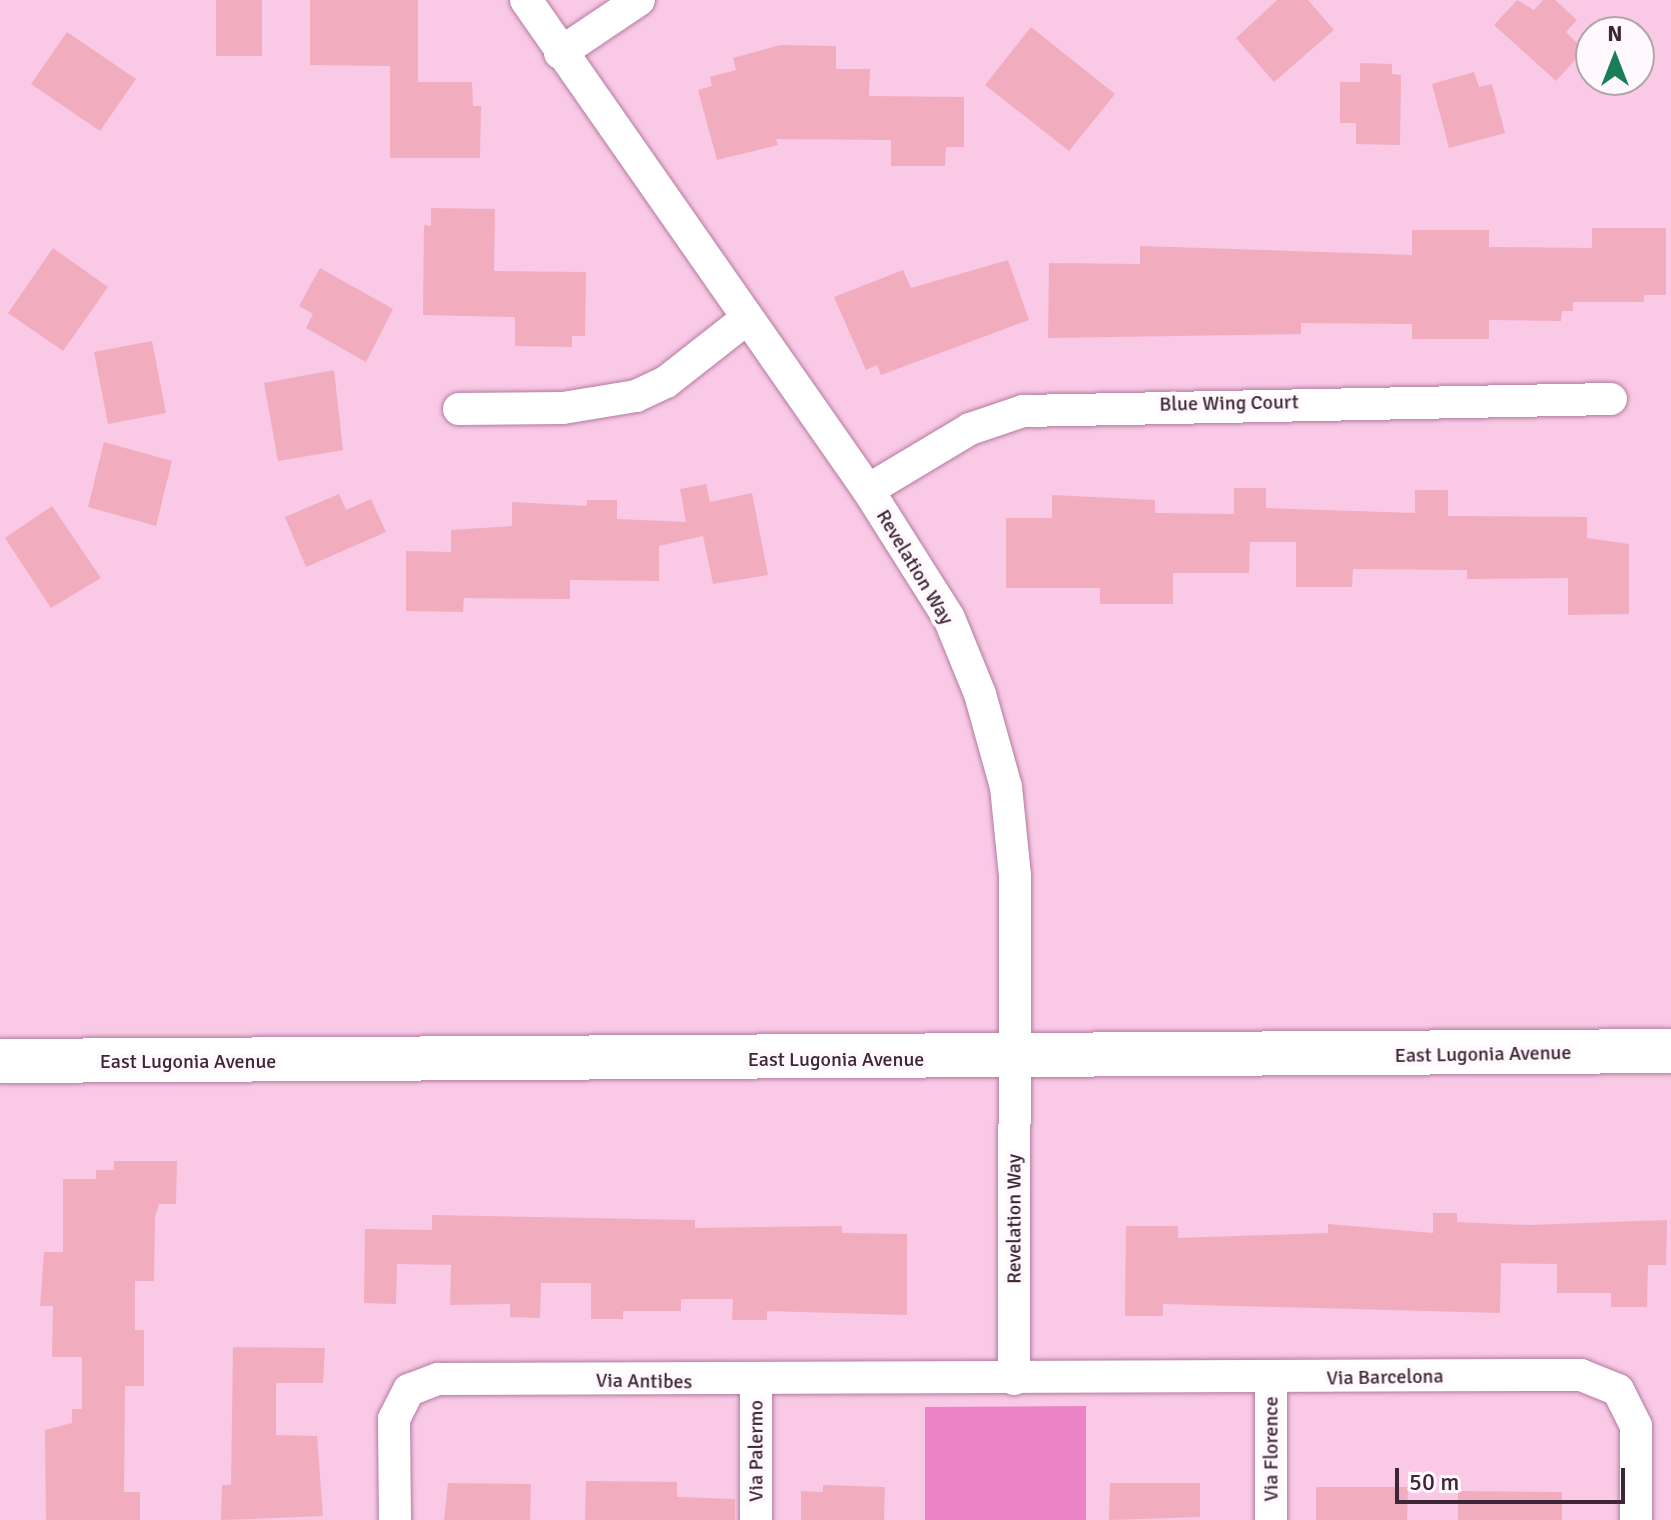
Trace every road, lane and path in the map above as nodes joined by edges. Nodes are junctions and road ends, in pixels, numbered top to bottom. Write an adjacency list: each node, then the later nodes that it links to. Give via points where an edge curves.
1 (526, 0): 3 (street, Revelation Way)
2 (639, 0): 3 (street)
3 (560, 53): 4 (street, Revelation Way)
4 (745, 320): 6 (street, via 666,382 636,396 563,408); 7 (street, Revelation Way)
5 (1611, 399): 7 (street, Blue Wing Court, via 1023,411 970,429)
6 (459, 409)
7 (868, 490): 9 (street, Revelation Way, via 949,618 980,694 1006,787 1015,875)
8 (1671, 1051): 9 (main road, East Lugonia Avenue)
9 (1010, 1059): 10 (main road, East Lugonia Avenue); 11 (street, Revelation Way)
10 (0, 1061)
11 (1014, 1379): 12 (street, Via Barcelona); 13 (street, Via Antibes)
12 (1271, 1379): 16 (street, Via Florence); 17 (street, Via Barcelona, via 1581,1375 1618,1390 1636,1426)
13 (756, 1382): 14 (street, Via Antibes, via 438,1379 409,1390 394,1419); 15 (street, Via Palermo)
14 (395, 1520)
15 (756, 1520)
16 (1271, 1520)
17 (1636, 1520)

